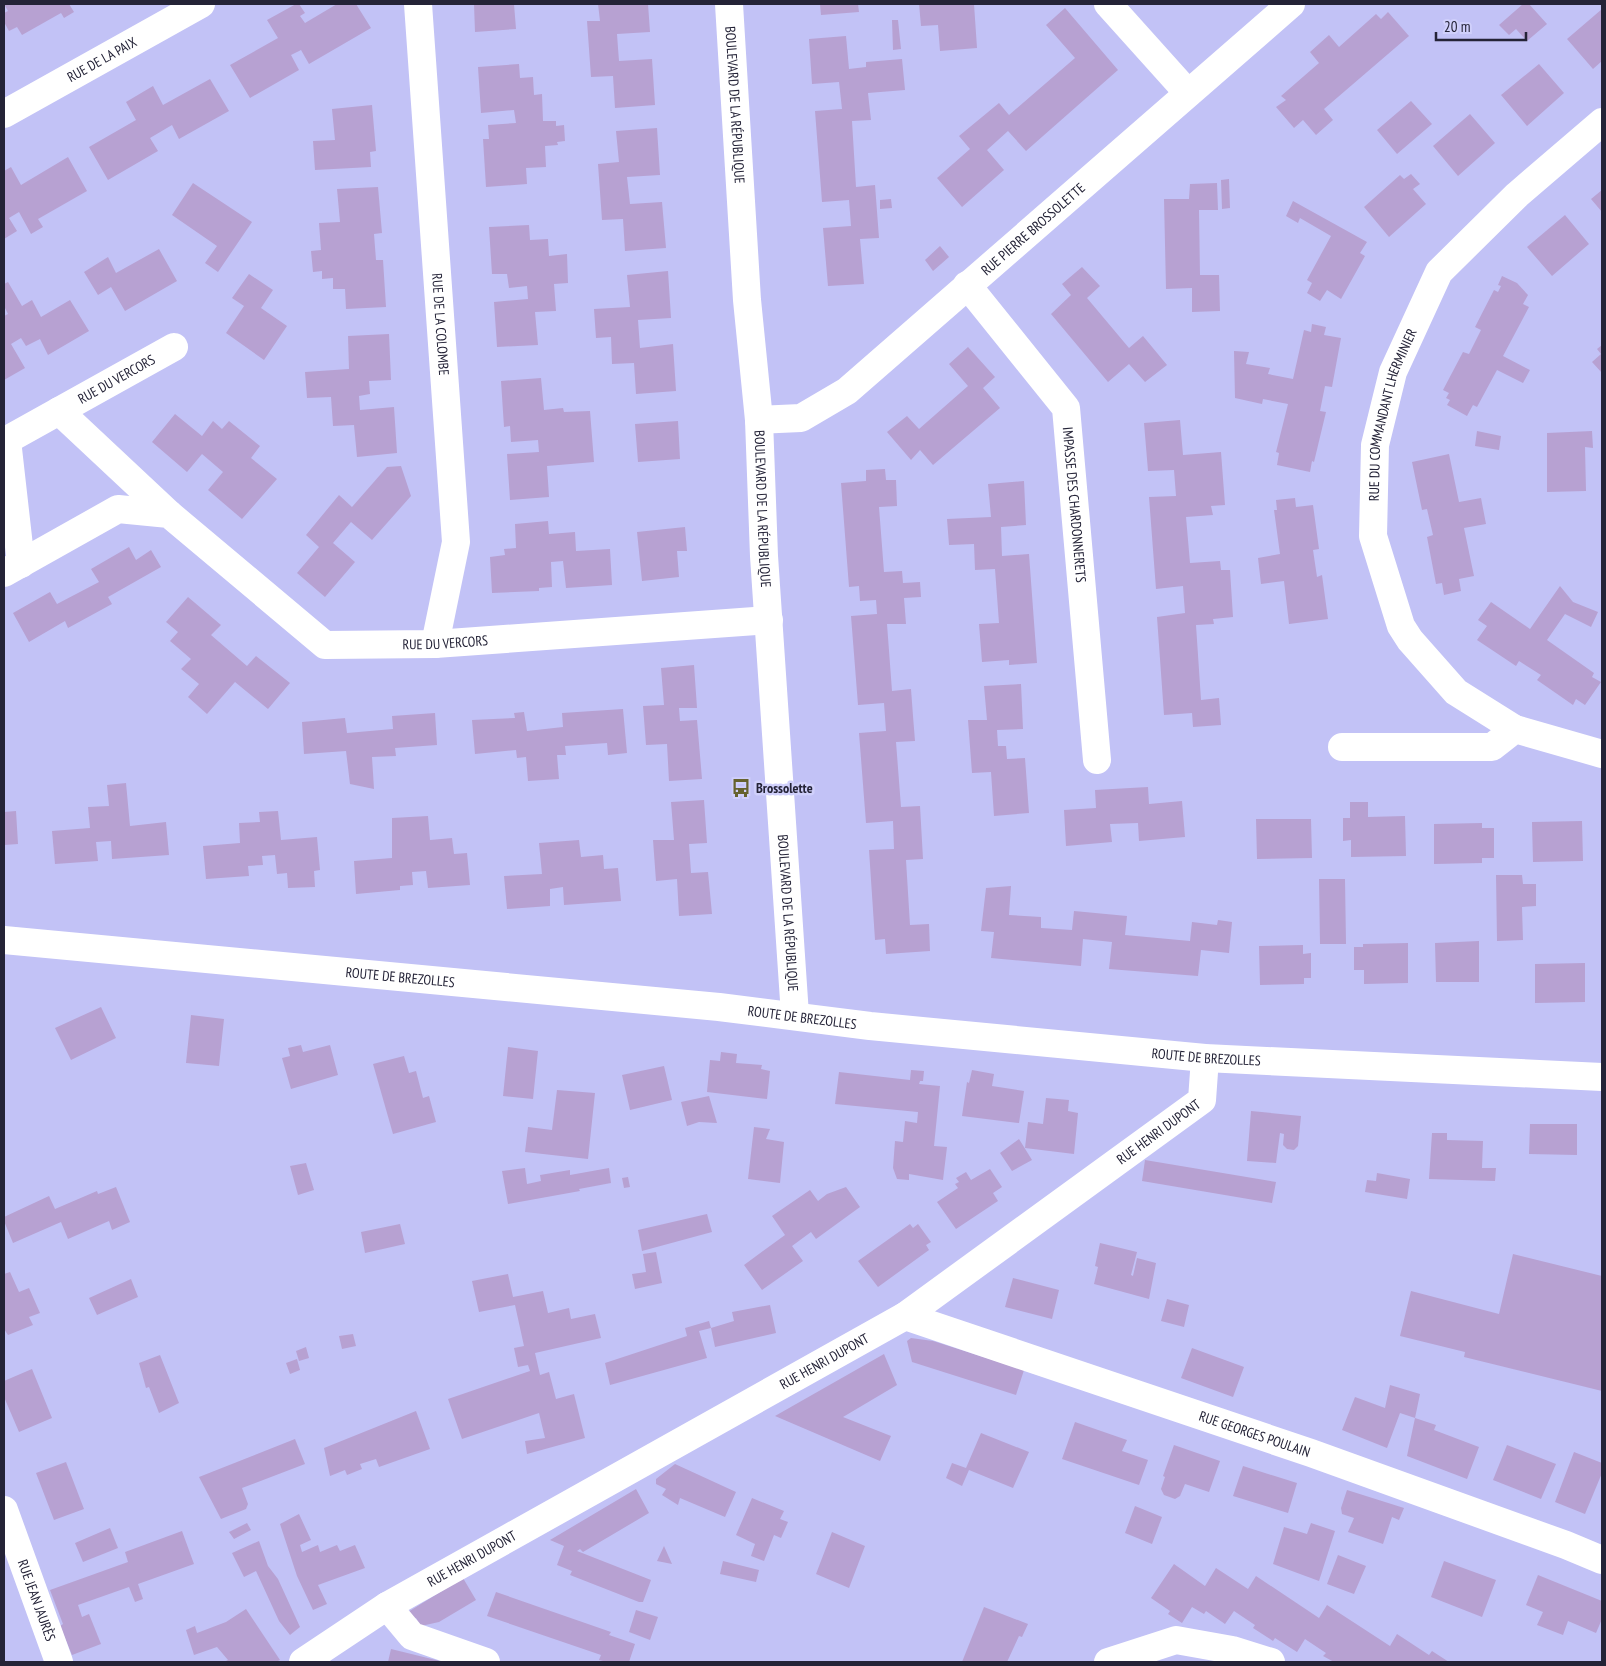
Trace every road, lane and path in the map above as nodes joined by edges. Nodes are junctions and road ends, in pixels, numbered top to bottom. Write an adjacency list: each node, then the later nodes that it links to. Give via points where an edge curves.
1 (201, 4): 7 (street, RUE DE LA PAIX)
2 (418, 4): 16 (street, RUE DE LA COLOMBE, via 456,542)
3 (729, 4): 12 (street, BOULEVARD DE LA RÉPUBLIQUE, via 747,300)
4 (1108, 4): 6 (street)
5 (1291, 4): 6 (street, RUE PIERRE BROSSOLETTE)
6 (1188, 93): 9 (street, RUE PIERRE BROSSOLETTE)
7 (4, 114)
8 (1602, 122): 17 (street, RUE DU COMMANDANT LHERMINIER, via 1517,195 1439,272 1393,372 1375,445 1373,536 1401,626 1456,692)
9 (967, 285): 12 (street, RUE PIERRE BROSSOLETTE, via 847,391 800,418); 20 (street, IMPASSE DES CHARDONNERETS, via 1066,408)
10 (174, 348): 11 (street, RUE DU VERCORS)
11 (60, 411): 13 (street, RUE DU VERCORS); 14 (street, RUE DU VERCORS, via 7,440)
12 (759, 420): 15 (street, BOULEVARD DE LA RÉPUBLIQUE)
13 (169, 514): 14 (street, RUE DU VERCORS, via 118,509); 16 (street, RUE DU VERCORS, via 325,646)
14 (12, 568)
15 (769, 620): 16 (street, RUE DU VERCORS); 22 (street, BOULEVARD DE LA RÉPUBLIQUE)
16 (435, 644)
17 (1515, 729): 18 (street, via 1492,748); 19 (street, RUE DU COMMANDANT LHERMINIER)
18 (1342, 747)
19 (1602, 754)
20 (1097, 760)
21 (4, 940): 22 (street, ROUTE DE BREZOLLES)
22 (795, 1015): 23 (street, ROUTE DE BREZOLLES, via 870,1026)
23 (1206, 1058): 24 (street, ROUTE DE BREZOLLES); 25 (street, RUE HENRI DUPONT, via 1202,1100)
24 (1602, 1077)
25 (905, 1316): 27 (street, RUE GEORGES POULAIN, via 1311,1453 1566,1544); 28 (street, RUE HENRI DUPONT)
26 (4, 1510): 29 (street, RUE JEAN JAURÈS)
27 (1602, 1560)
28 (387, 1606): 30 (street, RUE HENRI DUPONT); 31 (street, via 412,1636)
29 (59, 1662)
30 (302, 1662)
31 (486, 1662)
32 (1108, 1662): 33 (street, via 1176,1640 1232,1650)
33 (1271, 1662)

